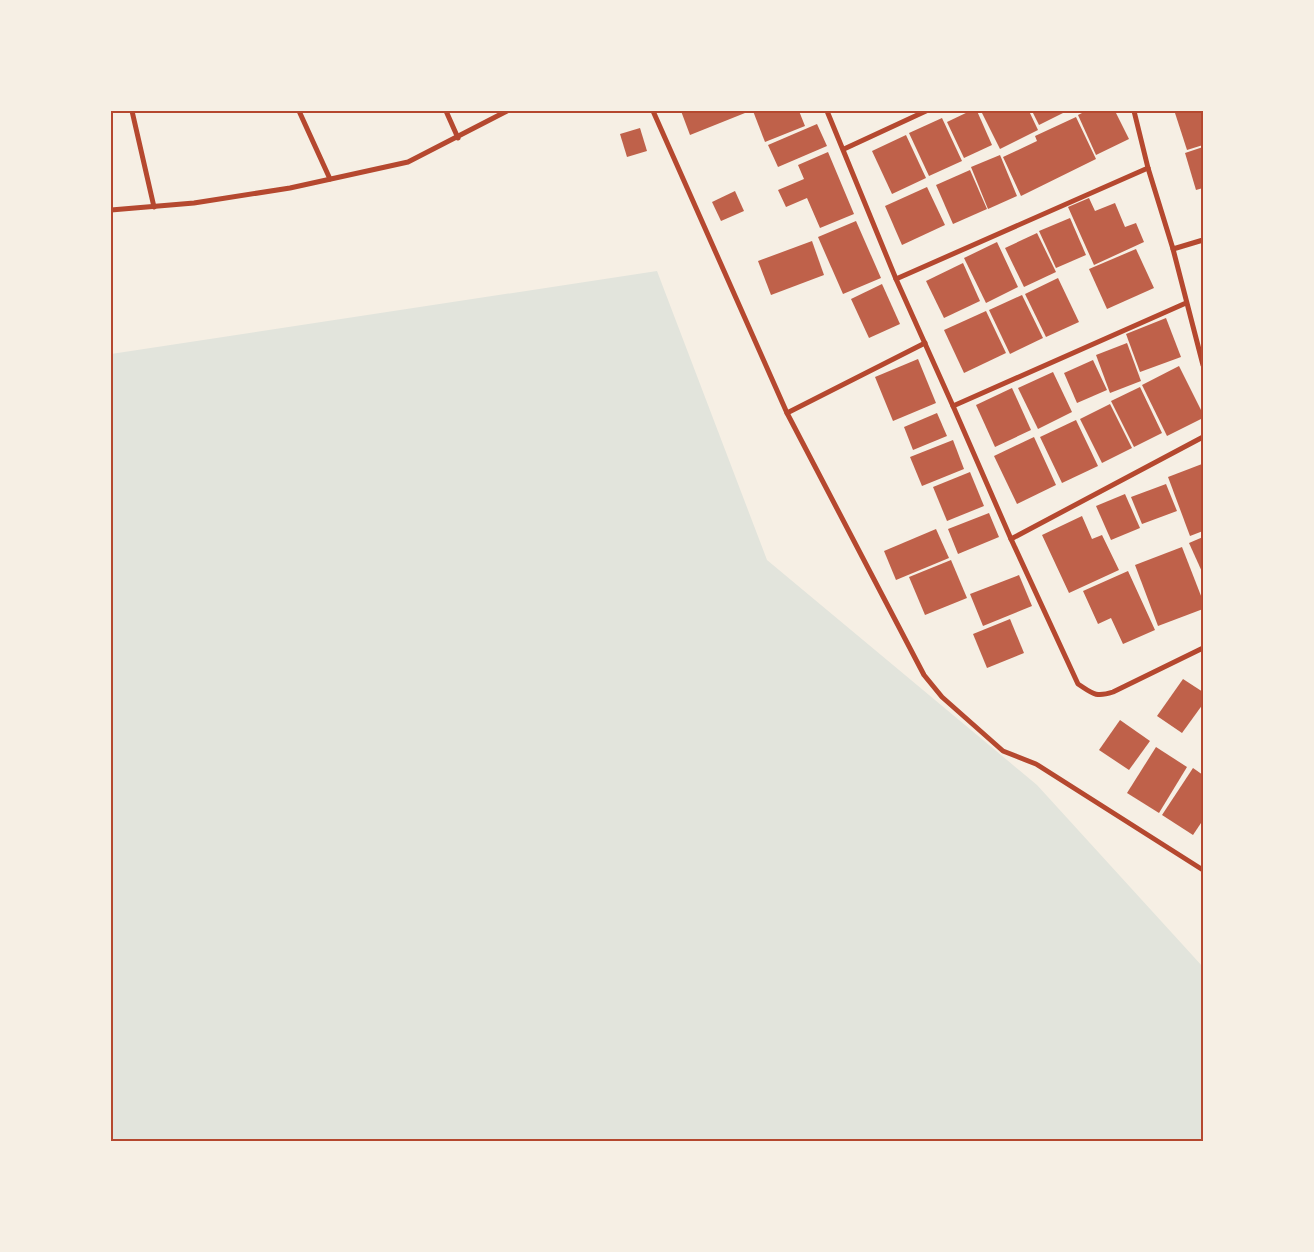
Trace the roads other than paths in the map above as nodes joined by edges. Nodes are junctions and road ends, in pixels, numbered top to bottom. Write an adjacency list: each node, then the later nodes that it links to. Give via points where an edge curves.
1 (132, 111): 13 (street)
2 (298, 111): 12 (street)
3 (446, 111): 9 (street)
4 (507, 111): 9 (street)
5 (653, 111): 22 (street)
6 (827, 111): 10 (street)
7 (926, 111): 10 (street)
8 (1134, 111): 11 (street)
9 (458, 138): 12 (street, via 408,162)
10 (844, 149): 17 (street)
11 (1148, 168): 16 (street); 17 (street)
12 (330, 179): 13 (street)
13 (154, 207): 14 (street)
14 (111, 210)
15 (1203, 240): 16 (street)
16 (1173, 249): 18 (street)
17 (896, 279): 19 (street)
18 (1186, 302): 20 (street); 21 (street)
19 (925, 343): 21 (street); 22 (street)
20 (1203, 365)
21 (954, 406): 24 (street)
22 (787, 413): 26 (street, via 924,675 942,697 1003,751 1036,764)
23 (1203, 437): 24 (street)
24 (1011, 539): 25 (street, via 1078,684 1091,692 1101,696 1113,692)
25 (1203, 648)
26 (1203, 870)

